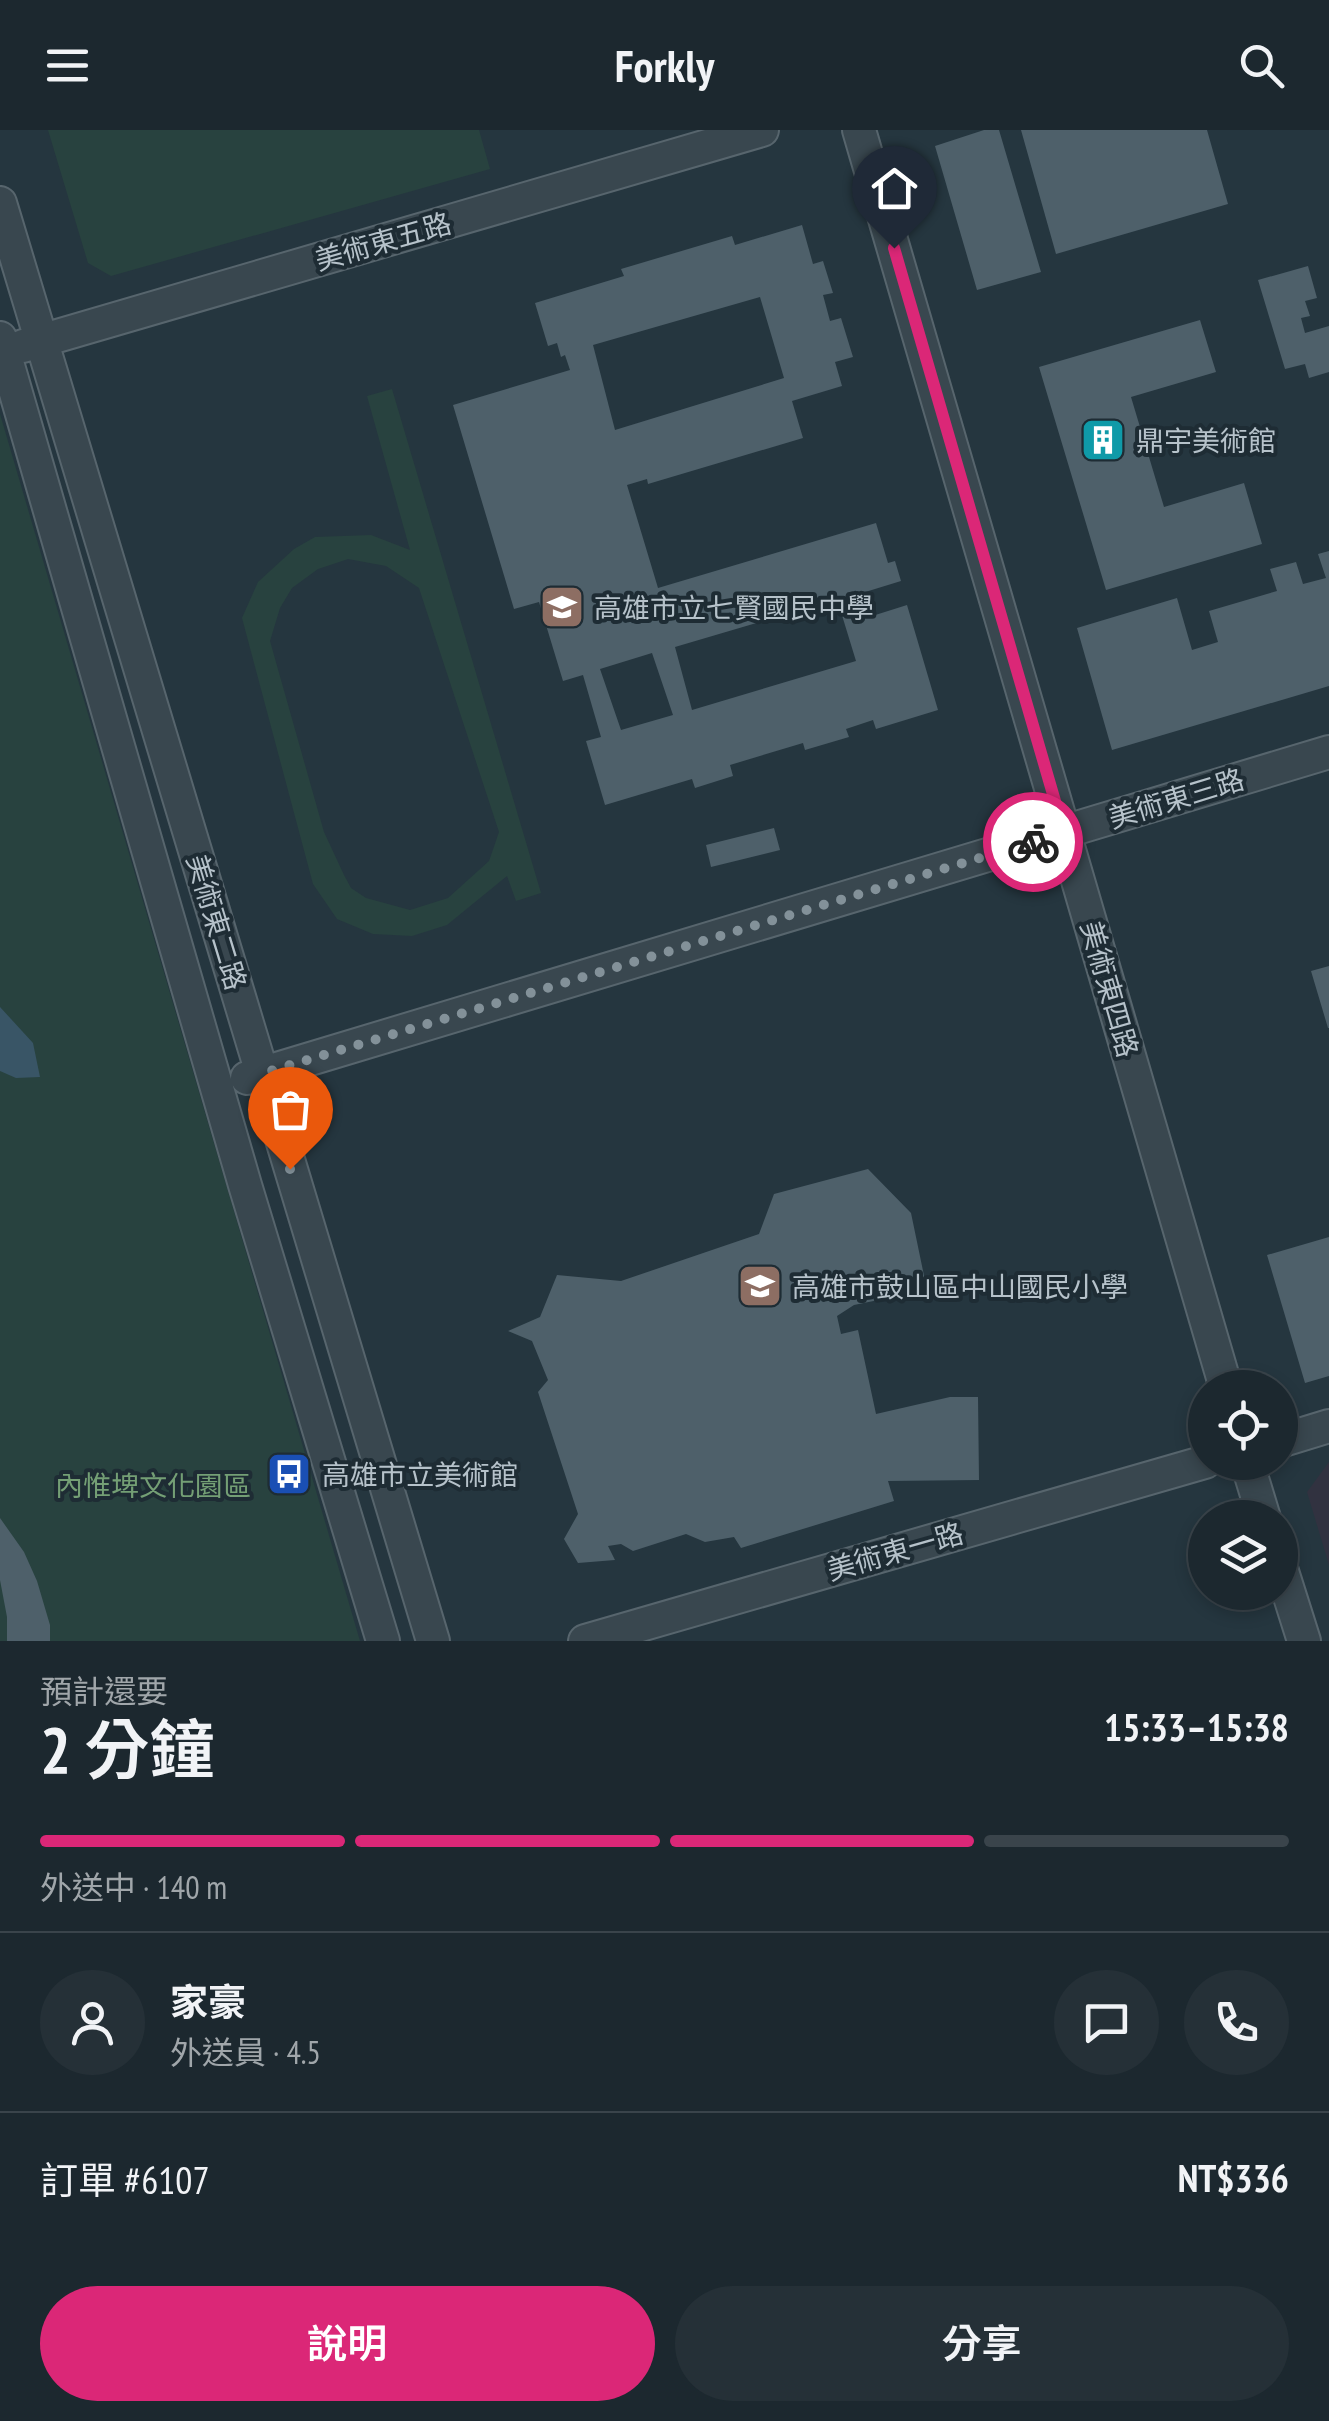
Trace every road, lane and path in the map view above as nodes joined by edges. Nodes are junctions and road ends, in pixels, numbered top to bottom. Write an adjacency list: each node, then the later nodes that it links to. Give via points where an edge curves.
1 (762, 130): 4 (street, 美術東五路)
2 (859, 130): 7 (street, 美術東四路)
3 (0, 203): 4 (street, 美術東二路)
4 (42, 340): 5 (street, 美術東五路); 8 (street, 美術東二路)
5 (2, 345): 9 (street, 美術東二路)
6 (1329, 752): 7 (street, 美術東三路)
7 (1064, 832): 8 (street, 美術東三路); 10 (street, 美術東四路)
8 (264, 1073): 9 (street, 美術東三路); 16 (street, 美術東二路)
9 (218, 1088): 15 (street, 美術東二路)
10 (1221, 1370)
11 (1329, 1426): 12 (street)
12 (1298, 1435)
13 (1188, 1467): 17 (street, 美術東一路)
14 (1294, 1610): 18 (street)
15 (383, 1641)
16 (433, 1641)
17 (584, 1641)
18 (1304, 1641)

